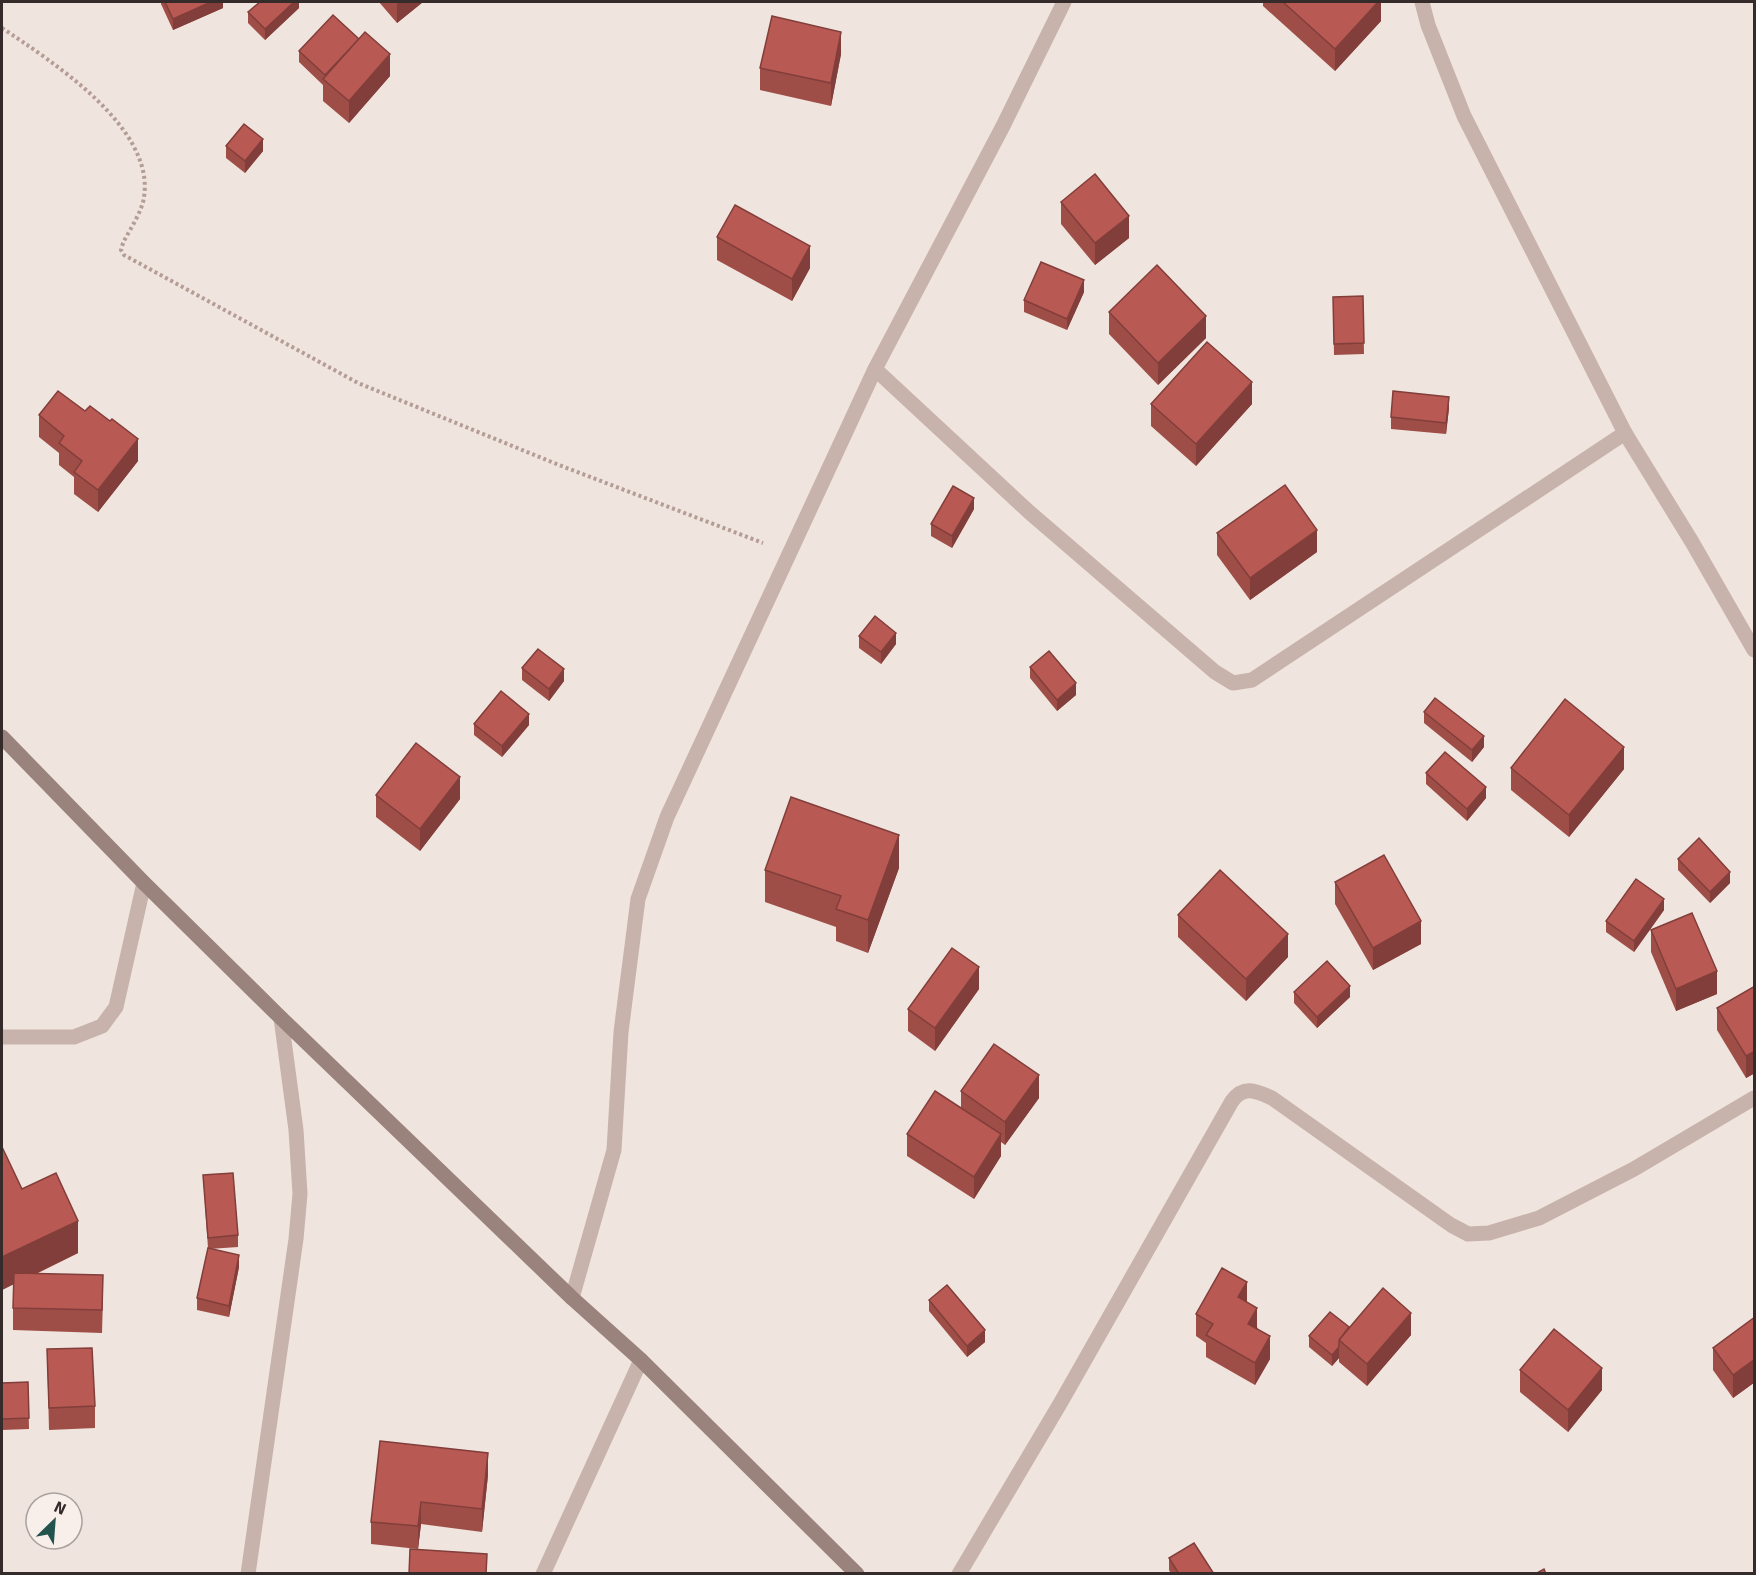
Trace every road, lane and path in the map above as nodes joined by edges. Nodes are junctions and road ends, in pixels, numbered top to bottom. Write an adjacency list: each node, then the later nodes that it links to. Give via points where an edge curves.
1 (1064, 2): 4 (street)
2 (1422, 2): 5 (street, via 1464,116)
3 (2, 28): 6 (path, via 58,65 112,114 138,155 145,182 144,200 123,243 124,255 358,383)
4 (875, 369): 5 (street, via 1028,511 1215,672 1233,683 1252,680); 6 (street)
5 (1625, 434): 7 (street)
6 (789, 553): 13 (street, via 667,817 638,899 621,1032 614,1150)
7 (1755, 650)
8 (2, 737): 9 (main road)
9 (144, 883): 10 (main road); 11 (street, via 116,1007 102,1026 74,1037)
10 (281, 1018): 13 (main road); 15 (street, via 300,1194)
11 (2, 1037)
12 (1755, 1098): 18 (street, via 1634,1169 1539,1218 1489,1233 1468,1234 1272,1098 1253,1089 1241,1092 1232,1101)
13 (572, 1298): 14 (main road)
14 (641, 1360): 16 (street); 17 (main road)
15 (248, 1574)
16 (543, 1574)
17 (858, 1574)
18 (959, 1574)

